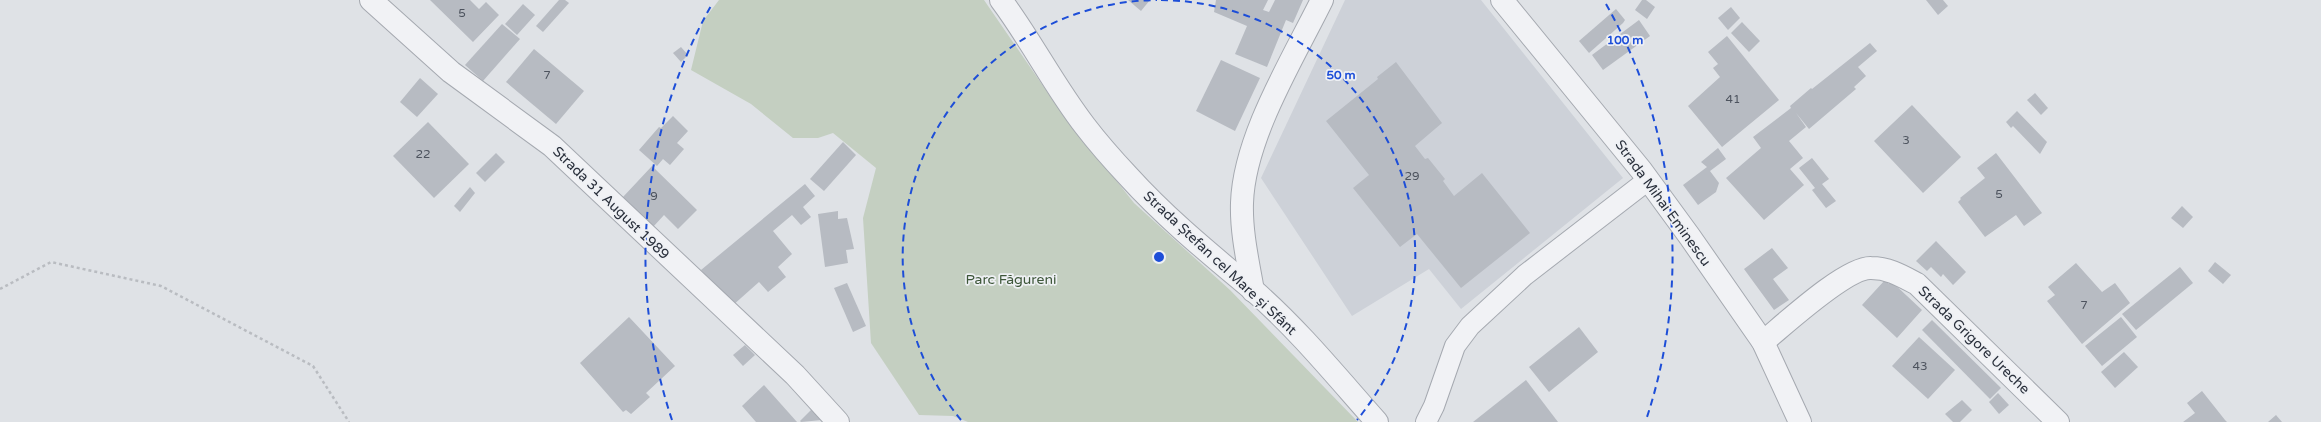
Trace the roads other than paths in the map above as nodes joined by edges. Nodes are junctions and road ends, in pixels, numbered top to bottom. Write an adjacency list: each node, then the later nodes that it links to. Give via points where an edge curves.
1 (371, 0): 8 (street, Strada 31 August 1989, via 451,72 552,146 795,374)
2 (1001, 0): 6 (street, Strada Ștefan cel Mare și Sfânt, via 1094,137 1168,218)
3 (1322, 0): 6 (street, via 1266,114 1248,163 1242,203)
4 (1502, 0): 5 (street, Strada Mihai Eminescu)
5 (1648, 180): 7 (street, Strada Mihai Eminescu); 10 (lane, via 1525,275 1470,326 1455,346)
6 (1253, 291): 9 (street, Strada Ștefan cel Mare și Sfânt)
7 (1763, 342): 11 (street, Strada Mihai Eminescu); 12 (street, Strada Grigore Ureche, via 1841,279 1870,267 1895,272 1917,284)
8 (838, 422)
9 (1377, 422)
10 (1426, 422)
11 (1800, 422)
12 (2058, 422)

